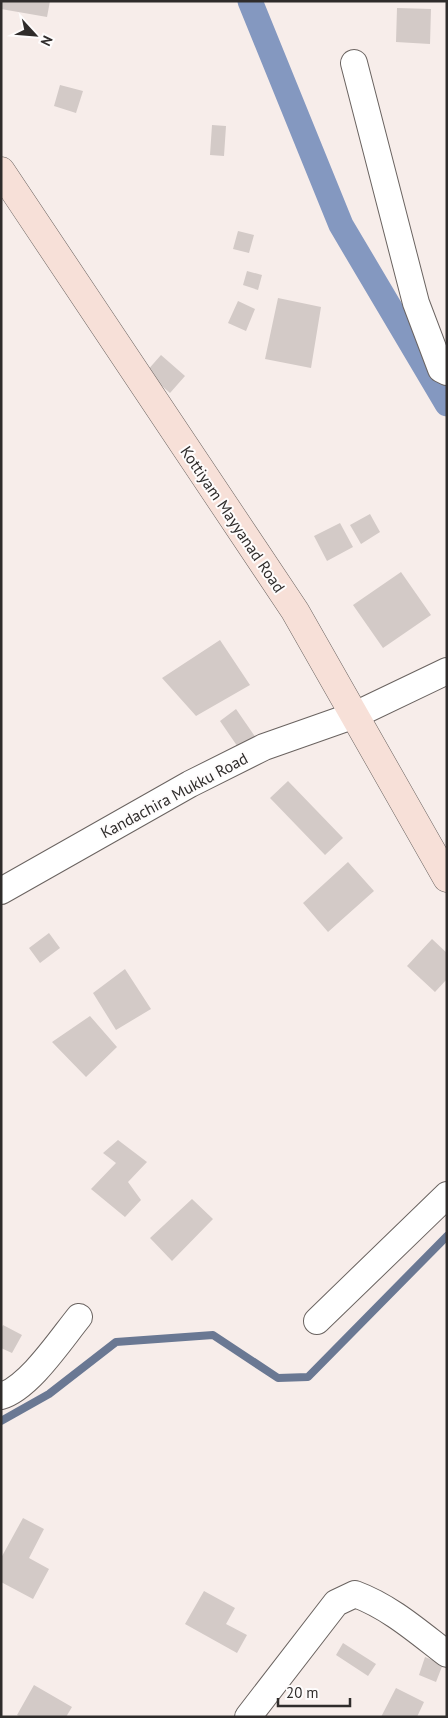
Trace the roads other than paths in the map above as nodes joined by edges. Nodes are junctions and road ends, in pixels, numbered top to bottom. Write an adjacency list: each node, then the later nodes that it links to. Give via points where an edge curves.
1 (354, 63): 3 (street, via 416,303 441,369)
2 (1, 172): 5 (main road, Kottiyam Mayyanad Road, via 295,611)
3 (447, 372)
4 (447, 671): 5 (street, Kandachira Mukku Road)
5 (354, 715): 6 (main road, Kottiyam Mayyanad Road); 7 (street, Kandachira Mukku Road, via 264,747 190,784)
6 (447, 878)
7 (1, 891)
8 (447, 1195): 10 (street)
9 (79, 1317): 11 (street, via 43,1363 11,1393)
10 (317, 1321)
11 (1, 1396)
12 (447, 1654): 13 (street, via 395,1614 375,1601 355,1594 336,1603)
13 (248, 1717)

